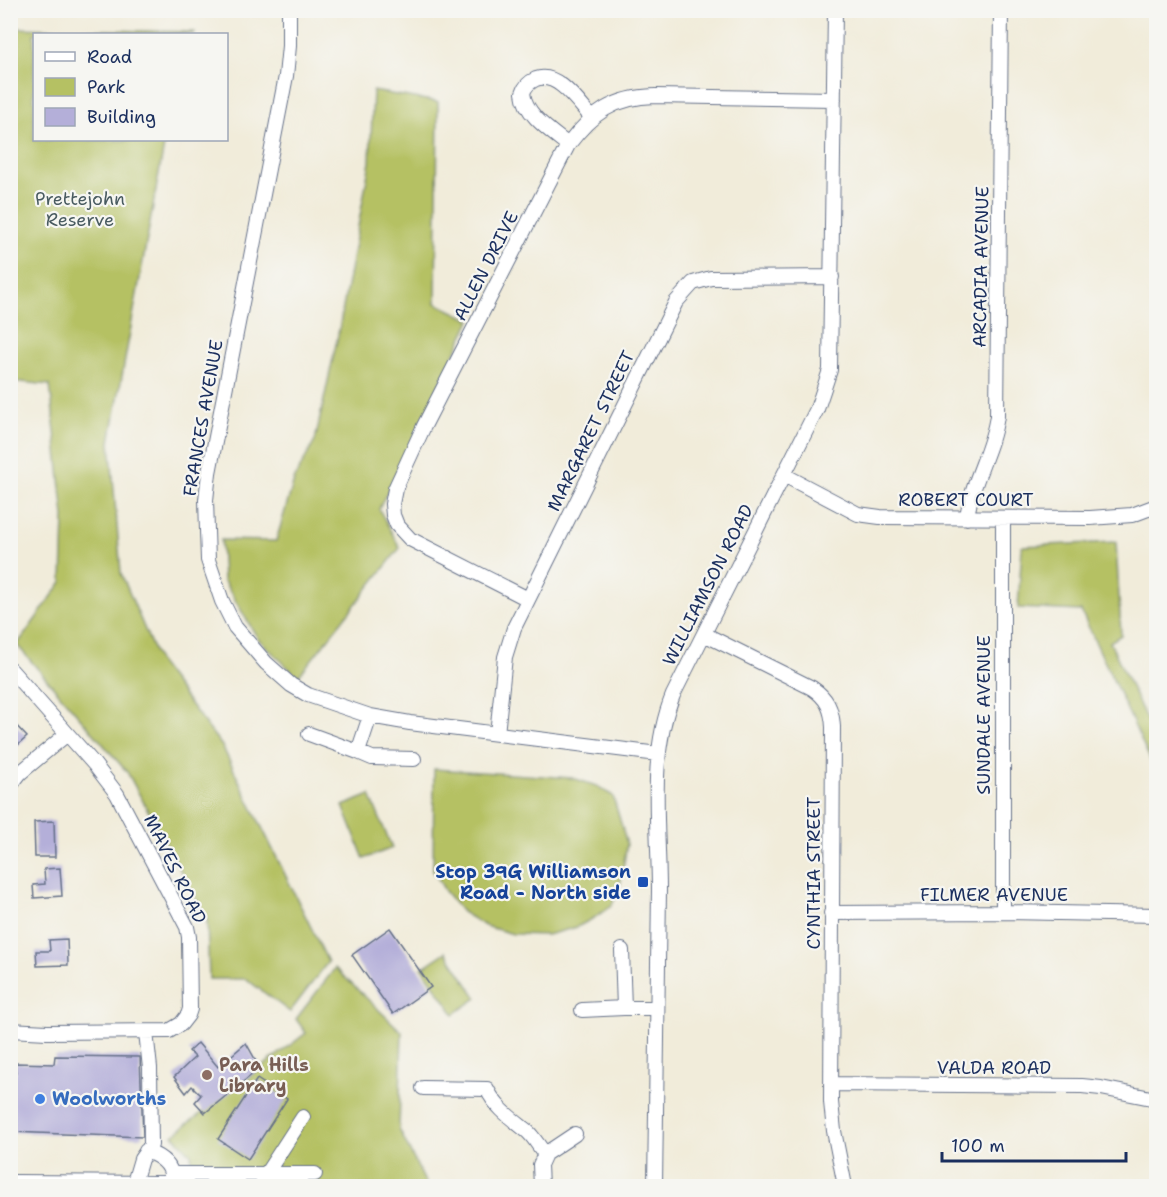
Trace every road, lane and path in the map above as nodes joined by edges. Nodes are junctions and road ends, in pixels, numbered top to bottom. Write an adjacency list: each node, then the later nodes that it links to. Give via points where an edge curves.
1 (290, 10): 15 (street, FRANCES AVENUE, via 286,76 209,473 207,551 227,612 266,663 308,695)
2 (834, 10): 4 (street, WILLIAMSON ROAD)
3 (1001, 10): 10 (street, ARCADIA AVENUE, via 997,416)
4 (834, 99): 5 (street, ALLEN DRIVE, via 638,97 618,102); 7 (street, WILLIAMSON ROAD)
5 (592, 118): 6 (street, ALLEN DRIVE); 6 (street, via 553,79 539,78 526,86 523,93 527,106)
6 (568, 145): 12 (street, ALLEN DRIVE, via 424,426 392,504 397,525 410,539)
7 (832, 277): 8 (street, WILLIAMSON ROAD, via 830,370 817,409); 12 (street, MARGARET STREET, via 718,277 702,279 687,288 665,322)
8 (784, 475): 10 (street, ROBERT COURT, via 867,516); 13 (street, WILLIAMSON ROAD)
9 (1156, 506): 11 (street, ROBERT COURT, via 1119,517)
10 (967, 518): 11 (street, ROBERT COURT)
11 (1003, 519): 23 (street, SUNDALE AVENUE)
12 (528, 599): 18 (street, MARGARET STREET, via 507,648)
13 (704, 634): 20 (street, WILLIAMSON ROAD, via 666,711); 24 (street, CYNTHIA STREET, via 812,688 828,704 833,727)
14 (10, 669): 16 (street, MAVES ROAD)
15 (370, 716): 18 (street, FRANCES AVENUE); 19 (street)
16 (68, 734): 22 (street, via 20,773); 31 (street, MAVES ROAD, via 117,794 189,931 188,1015 173,1030)
17 (309, 734): 19 (street)
18 (497, 734): 20 (street, FRANCES AVENUE)
19 (358, 752): 21 (street, via 372,758)
20 (658, 754): 28 (street, WILLIAMSON ROAD)
21 (414, 759)
22 (10, 786)
23 (1003, 912): 24 (street, FILMER AVENUE); 25 (street, FILMER AVENUE)
24 (831, 914): 32 (street, CYNTHIA STREET)
25 (1156, 915)
26 (622, 950): 27 (street)
27 (624, 1008): 28 (street); 29 (street)
28 (656, 1008): 45 (street, WILLIAMSON ROAD)
29 (582, 1010)
30 (10, 1030): 31 (street, MAVES ROAD)
31 (146, 1032): 37 (street, via 151,1145)
32 (831, 1084): 34 (street, VALDA ROAD, via 1082,1086); 46 (street, CYNTHIA STREET, via 834,1131)
33 (423, 1088): 38 (street, via 489,1088 493,1100 529,1132)
34 (1156, 1099)
35 (303, 1118): 40 (street)
36 (575, 1134): 38 (street)
37 (146, 1151): 39 (street, via 165,1162); 43 (street)
38 (544, 1154): 44 (street)
39 (172, 1174): 40 (street); 43 (street, via 168,1183)
40 (266, 1174): 41 (street)
41 (315, 1174)
42 (10, 1182): 43 (street)
43 (134, 1184)
44 (541, 1186)
45 (655, 1186)
46 (845, 1186)

